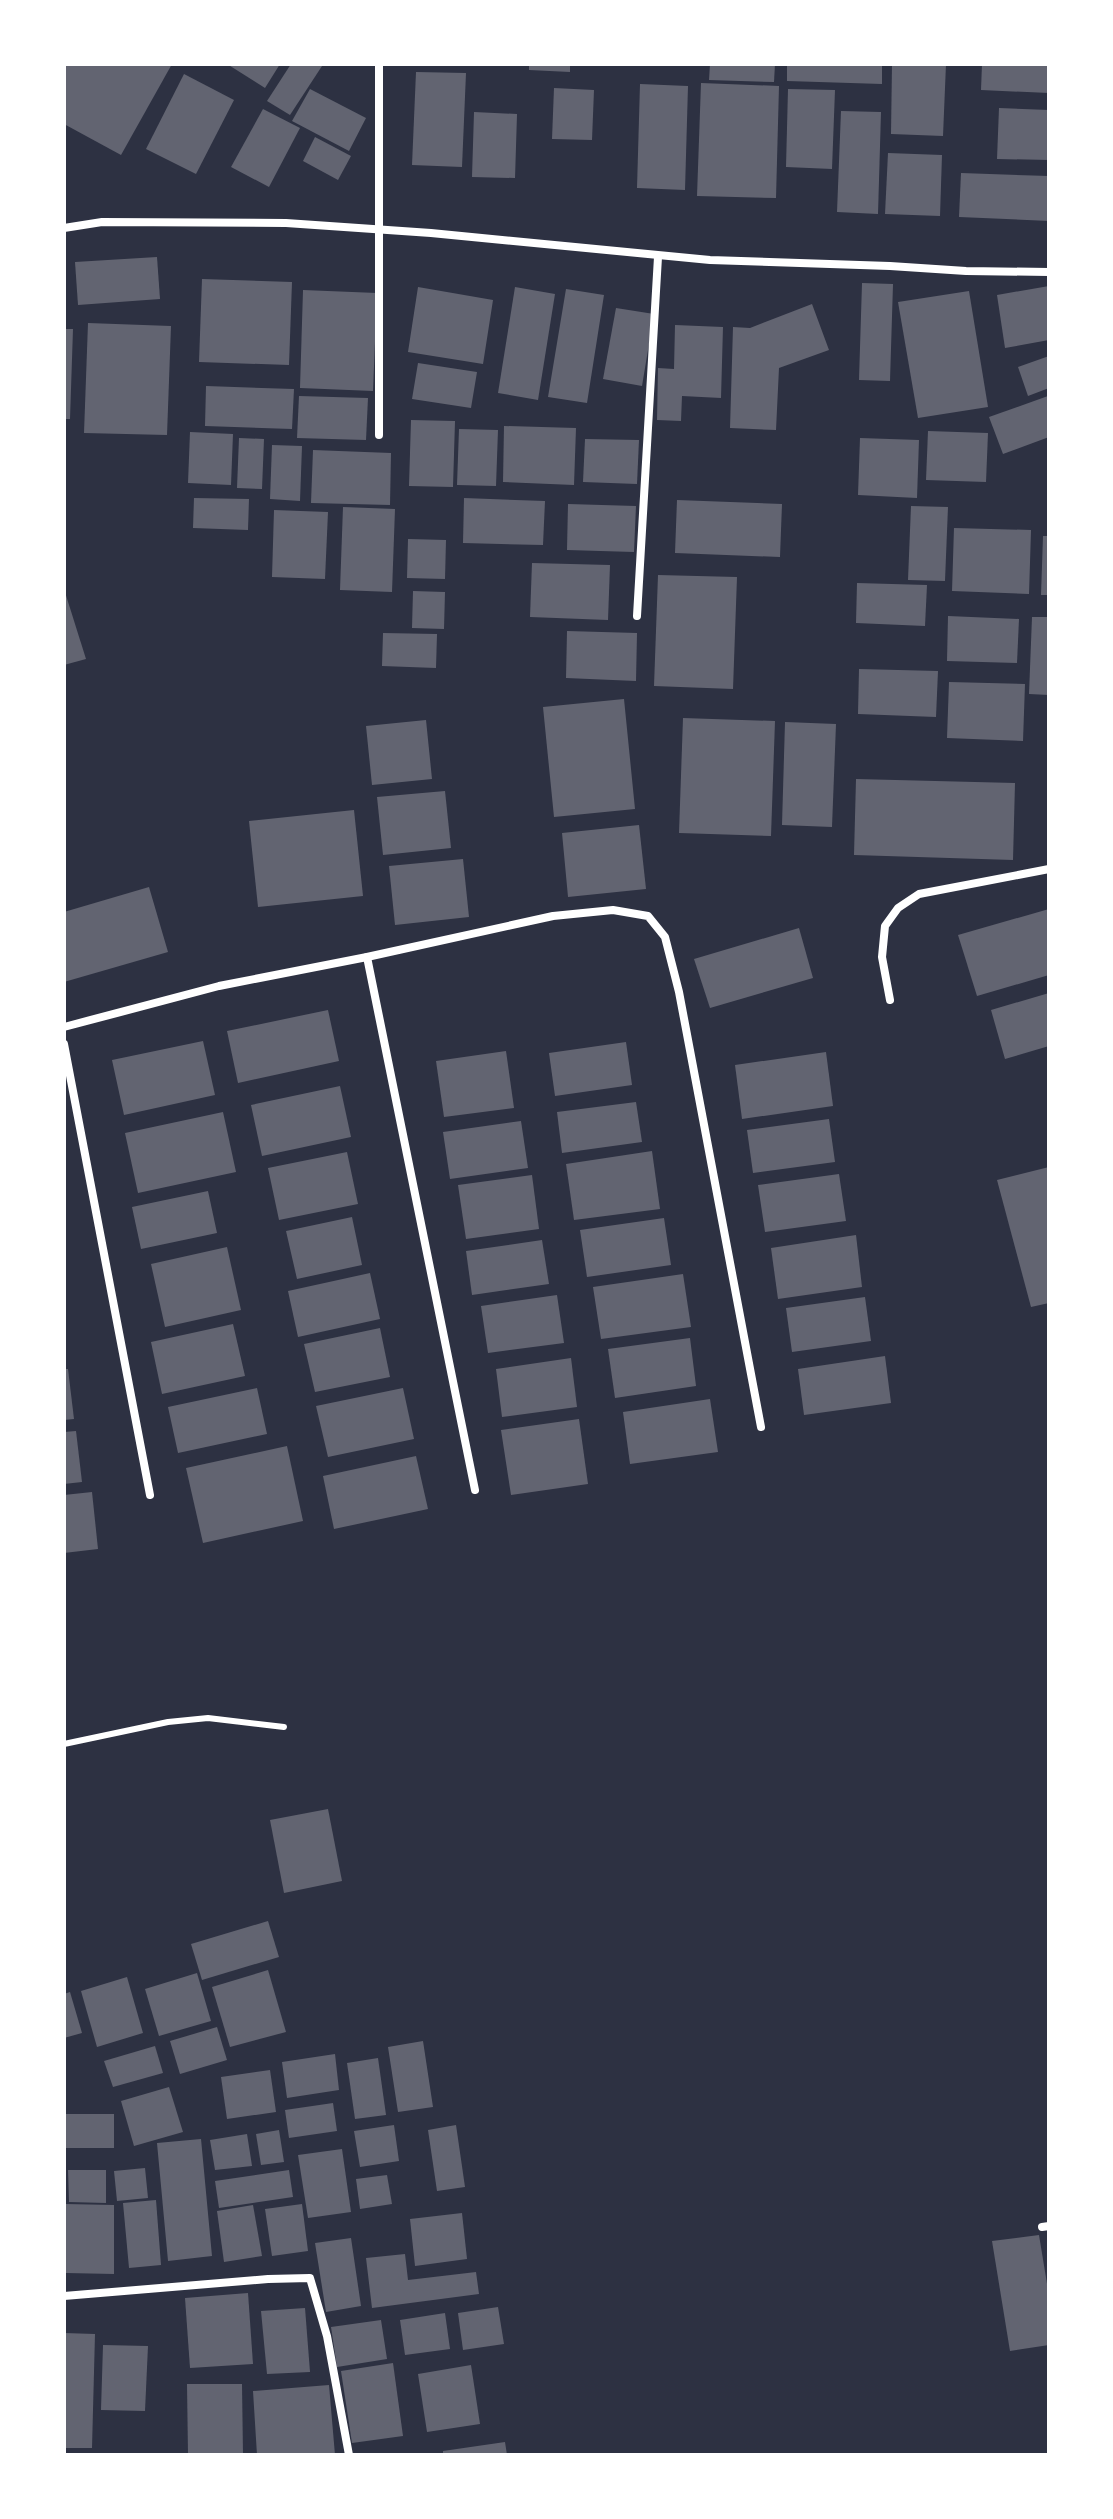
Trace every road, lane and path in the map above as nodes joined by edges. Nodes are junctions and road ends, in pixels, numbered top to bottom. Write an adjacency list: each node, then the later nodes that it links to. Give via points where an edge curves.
1 (379, 64): 3 (street)
2 (64, 228): 3 (street, via 102,222)
3 (380, 228): 4 (street); 6 (street)
4 (658, 257): 5 (street); 7 (street)
5 (1049, 272)
6 (379, 435)
7 (637, 616)
8 (1049, 869): 10 (street, via 919,894 898,908 885,926 882,957)
9 (367, 957): 11 (street, via 219,986); 13 (street, via 553,916 613,910 648,916 665,937 679,992); 14 (street)
10 (890, 1000)
11 (64, 1027)
12 (64, 1044): 15 (street)
13 (761, 1427)
14 (475, 1490)
15 (150, 1495)
16 (284, 1727): 17 (lane, via 208,1718)
17 (64, 1744)
18 (64, 2296): 19 (street, via 310,2278 327,2336)
19 (349, 2455)

